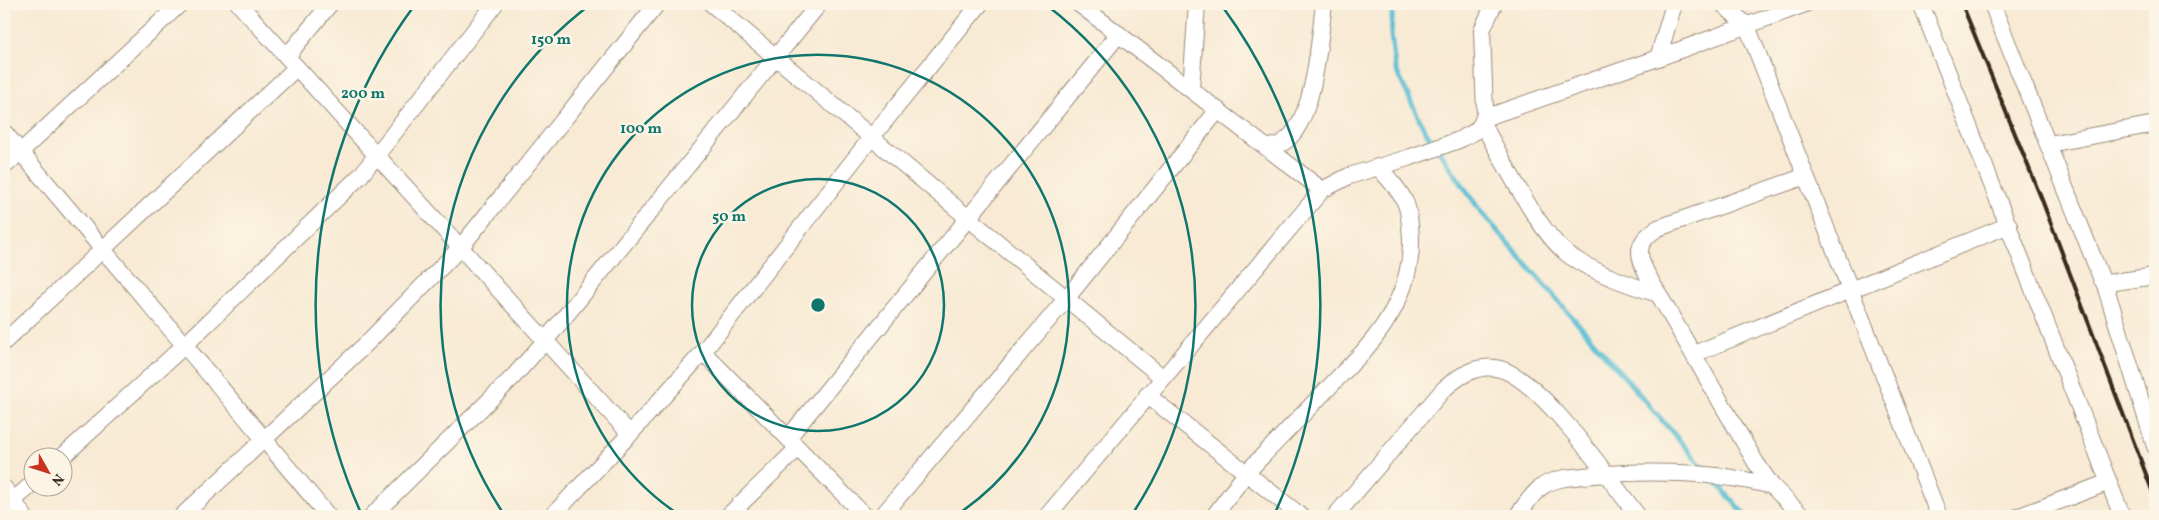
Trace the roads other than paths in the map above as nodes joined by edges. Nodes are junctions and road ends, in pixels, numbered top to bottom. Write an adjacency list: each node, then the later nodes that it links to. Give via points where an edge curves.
1 (180, 4): 31 (street)
2 (239, 4): 22 (street)
3 (330, 4): 22 (street)
4 (495, 4): 32 (street)
5 (657, 4): 39 (street)
6 (712, 4): 20 (street)
7 (819, 4): 20 (street)
8 (980, 4): 28 (street)
9 (1079, 4): 19 (street)
10 (1197, 4): 23 (street)
11 (1324, 4): 30 (street, via 1307,106 1298,128 1288,139 1274,147)
12 (1494, 4): 25 (street, via 1482,30)
13 (1674, 4): 21 (street)
14 (1723, 4): 18 (street)
15 (1805, 4): 18 (street)
16 (1921, 4): 38 (street)
17 (1992, 4): 29 (street)
18 (1746, 26): 21 (street); 35 (street)
19 (1119, 34): 23 (street); 37 (street)
20 (776, 57): 28 (street); 46 (street)
21 (1658, 58): 25 (street)
22 (292, 62): 32 (street); 40 (street)
23 (1191, 89): 24 (street)
24 (1218, 110): 30 (street); 45 (street)
25 (1483, 121): 34 (street, via 1476,131 1458,140); 44 (street, via 1550,237 1569,255 1598,273)
26 (2155, 124): 29 (street)
27 (4, 132): 31 (street)
28 (871, 138): 37 (street); 49 (street)
29 (2049, 144): 42 (street)
30 (1266, 147): 36 (street)
31 (20, 152): 33 (street); 40 (street)
32 (376, 155): 39 (street); 48 (street, via 343,193)
33 (4, 167)
34 (1378, 167): 36 (street, via 1349,176); 58 (street, via 1402,196 1410,216 1411,260 1396,308 1363,352)
35 (1806, 176): 43 (street); 44 (street, via 1658,228 1649,234 1640,248 1640,260)
36 (1322, 190): 51 (street)
37 (968, 218): 45 (street); 55 (street)
38 (2009, 226): 43 (street); 60 (street)
39 (460, 248): 46 (street); 54 (street, via 365,345)
40 (102, 250): 47 (street); 48 (street)
41 (2155, 276): 42 (street)
42 (2104, 282): 56 (street)
43 (1850, 291): 50 (street); 79 (street)
44 (1658, 294): 50 (street)
45 (1066, 299): 51 (street); 71 (street)
46 (545, 341): 53 (street); 67 (street, via 513,377)
47 (4, 342)
48 (186, 344): 54 (street); 57 (street)
49 (703, 352): 53 (street); 55 (street)
50 (1694, 354): 61 (street)
51 (1162, 377): 52 (street)
52 (1147, 395): 58 (street); 72 (street)
53 (630, 434): 68 (street)
54 (265, 439): 65 (street); 66 (street)
55 (793, 443): 69 (street); 70 (street)
56 (2155, 445)
57 (72, 448)
58 (1247, 472): 73 (street); 74 (street)
59 (1606, 475): 61 (street, via 1714,474); 75 (street, via 1556,412 1525,382 1507,371 1494,368 1473,370 1458,377 1431,402); 76 (street, via 1547,482); 77 (street)
60 (2109, 482): 80 (street); 81 (street)
61 (1772, 486): 78 (street)
62 (22, 489): 63 (street)
63 (8, 495): 64 (street)
64 (24, 516)
65 (182, 516)
66 (328, 516)
67 (372, 516)
68 (552, 516)
69 (728, 516)
70 (865, 516)
71 (882, 516)
72 (1046, 516)
73 (1214, 516)
74 (1301, 516)
75 (1335, 516)
76 (1517, 516)
77 (1638, 516)
78 (1802, 516)
79 (1939, 516)
80 (2020, 516)
81 (2122, 516)

